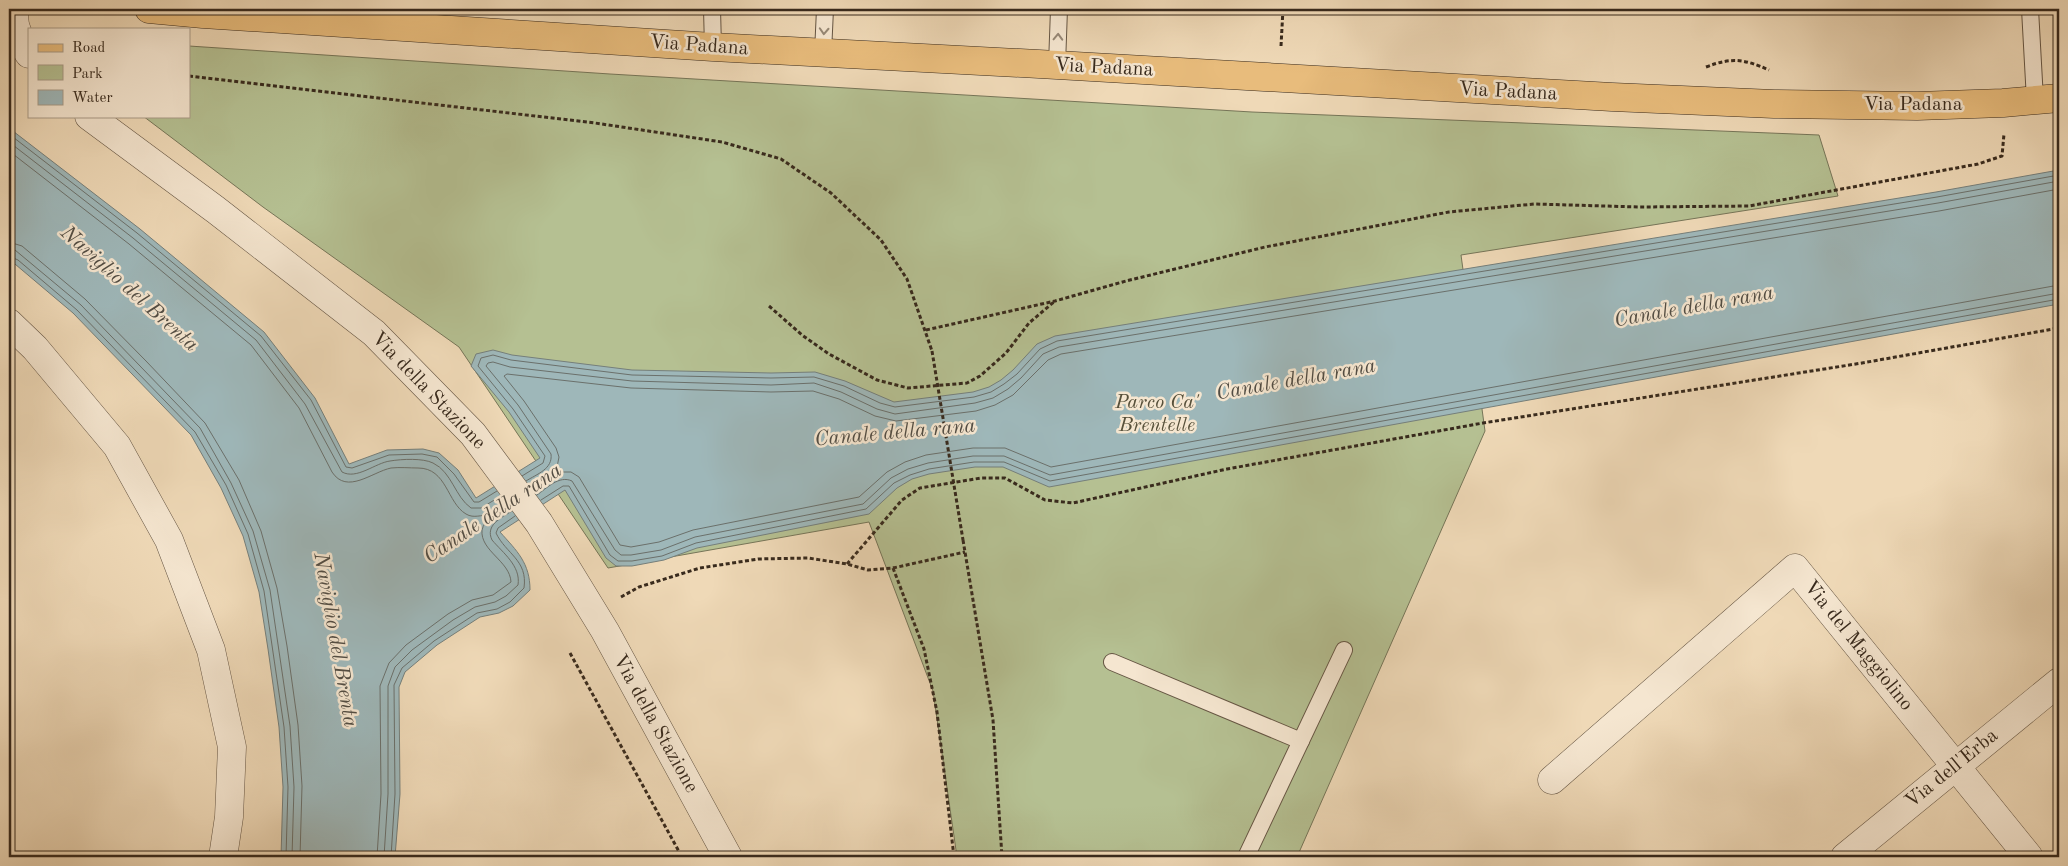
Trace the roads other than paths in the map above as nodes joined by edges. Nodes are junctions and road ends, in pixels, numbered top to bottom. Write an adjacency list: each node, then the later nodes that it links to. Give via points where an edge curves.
1 (15, 9): 8 (street, via 13,16)
2 (149, 9): 7 (main road, Via Padana)
3 (712, 9): 7 (lane)
4 (826, 9): 9 (lane, one-way to 9)
5 (1059, 9): 10 (lane, one-way to 5)
6 (2030, 9): 11 (lane)
7 (713, 48): 9 (main road, Via Padana)
8 (28, 52)
9 (823, 53): 10 (main road, Via Padana)
10 (1057, 65): 11 (main road, Via Padana, via 1612,98 1774,104 2003,104)
11 (2047, 99)
12 (92, 118): 21 (street, Via della Stazione, via 374,333 473,434 539,524 599,622)
13 (9, 323): 20 (street, via 35,348 117,446 169,540 211,650 232,747 229,817)
14 (1344, 650): 17 (lane)
15 (1112, 662): 17 (lane)
16 (2059, 682): 18 (street, Via dell'Erba)
17 (1301, 742): 22 (lane)
18 (1955, 766): 19 (street, Via del Maggiolino, via 1795,568); 23 (street, Via dell'Erba); 24 (street, Via del Maggiolino)
19 (1552, 780)
20 (223, 857)
21 (728, 857)
22 (1246, 857)
23 (1845, 857)
24 (2029, 857)

